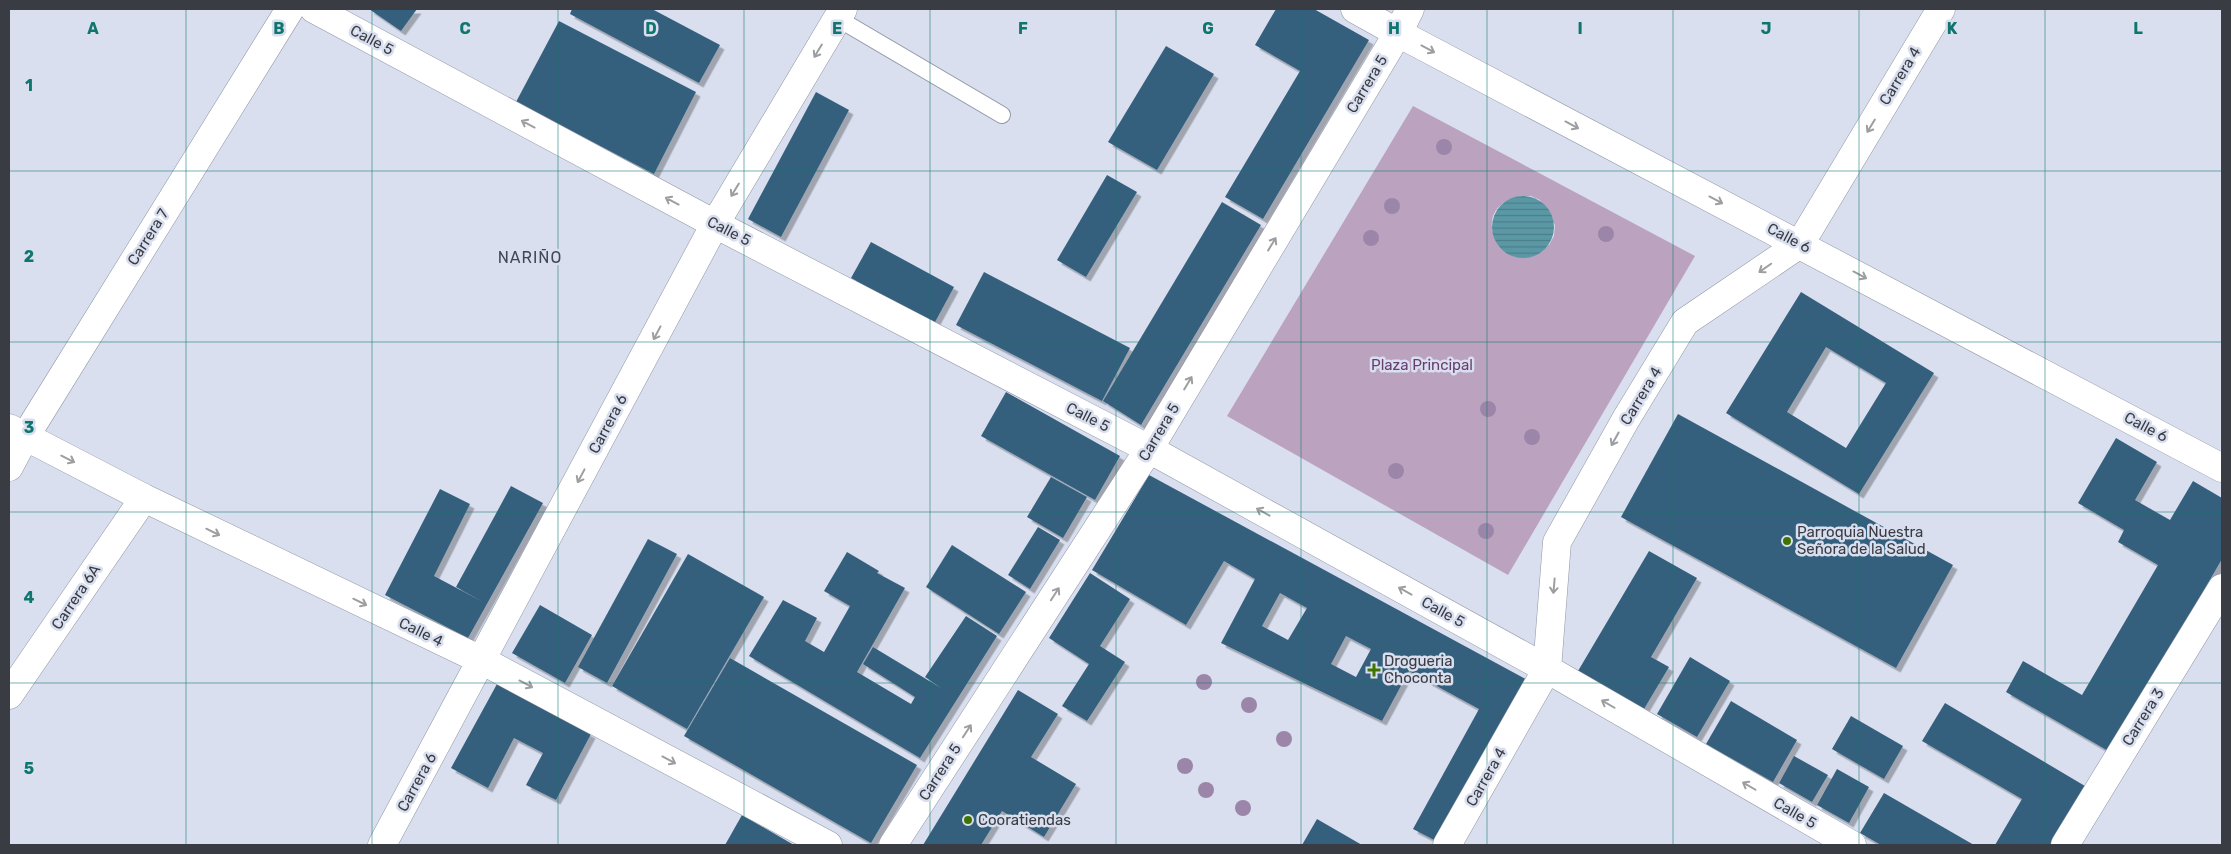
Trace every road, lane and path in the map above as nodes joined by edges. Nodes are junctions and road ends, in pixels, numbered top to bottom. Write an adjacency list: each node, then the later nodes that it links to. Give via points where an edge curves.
1 (290, 9): 11 (street, Carrera 7)
2 (314, 9): 9 (street, Calle 5, one-way to 2)
3 (1354, 9): 7 (street, Calle 6)
4 (1410, 9): 7 (street, Carrera 5)
5 (1941, 9): 10 (street, Carrera 4, one-way to 10)
6 (840, 13): 8 (lane); 9 (street, Carrera 6, one-way to 9)
7 (1398, 33): 10 (street, Calle 6, one-way to 10); 12 (street, Carrera 5, one-way to 7)
8 (1002, 115)
9 (715, 224): 12 (street, Calle 5); 17 (street, Carrera 6, one-way to 17)
10 (1800, 244): 14 (street, Calle 6, one-way to 14); 18 (street, Carrera 4, one-way to 18, via 1686,322 1626,419 1558,542)
11 (17, 433): 13 (street, Carrera 7); 15 (street, Calle 4, one-way to 15)
12 (1149, 449): 18 (street, Calle 5, one-way to 12); 22 (street, Carrera 5, one-way to 12)
13 (9, 467)
14 (2222, 468)
15 (144, 498): 17 (street, Calle 4, one-way to 17); 19 (street, Carrera 6A)
16 (2222, 588): 25 (street, Carrera 3)
17 (482, 661): 20 (street, Carrera 6); 21 (street, Calle 4, one-way to 21)
18 (1547, 669): 23 (street, Carrera 4); 24 (street, Calle 5, one-way to 18)
19 (9, 696)
20 (382, 845)
21 (828, 845)
22 (893, 845)
23 (1447, 845)
24 (1852, 845)
25 (2065, 845)

